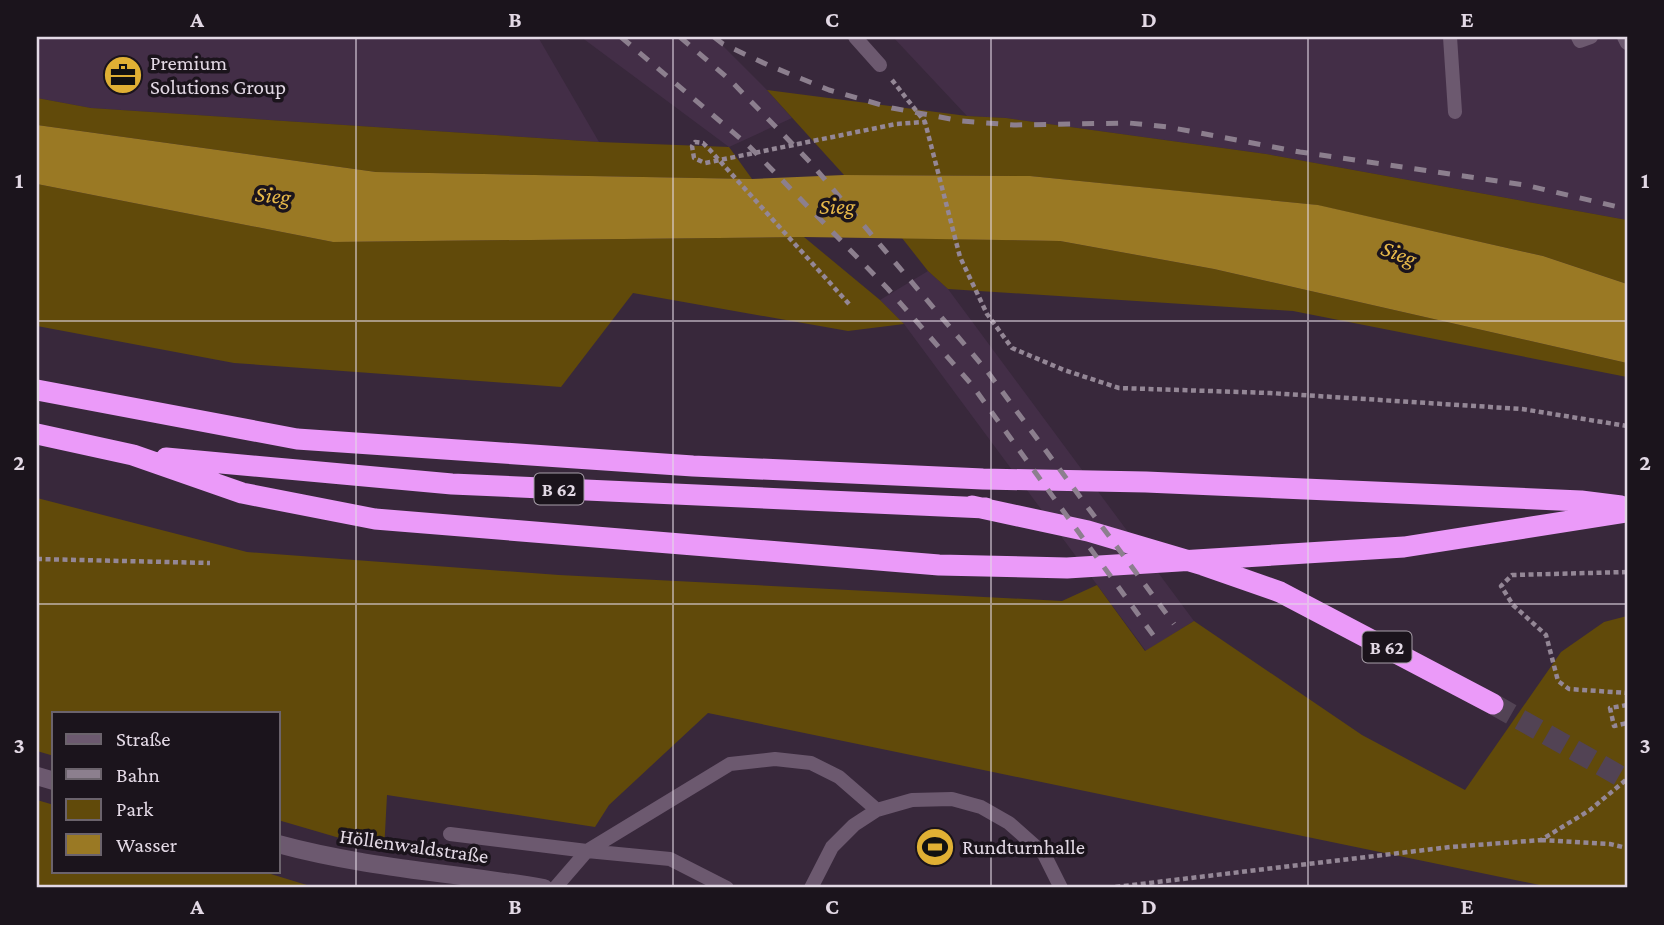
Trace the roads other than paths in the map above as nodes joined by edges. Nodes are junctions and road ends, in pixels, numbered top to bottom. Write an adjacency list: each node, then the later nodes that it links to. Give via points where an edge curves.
1 (855, 37): 7 (lane)
2 (1450, 37): 8 (lane)
3 (1578, 37): 4 (lane, via 1580,41)
4 (1591, 37)
5 (1624, 37): 6 (lane)
6 (1627, 43)
7 (880, 65)
8 (1455, 112)
9 (37, 390): 12 (highway, B 62, via 297,439)
10 (37, 434): 11 (highway, B 62)
11 (133, 455): 13 (highway, B 62, via 452,484); 14 (highway, B 62, via 242,493 375,519 939,565 1067,568 1404,547)
12 (693, 466): 13 (highway, B 62); 14 (highway, B 62, via 1581,501)
13 (986, 508): 15 (highway, B 62, via 1088,531 1280,592)
14 (1627, 509)
15 (1493, 704)
16 (877, 810): 19 (lane, via 839,777 811,762 730,764); 20 (lane, via 832,847); 24 (lane, via 912,800 952,799 981,807 1009,823 1044,853)
17 (450, 834): 19 (lane)
18 (280, 845): 21 (street, Höllenwaldstraße, via 376,866)
19 (587, 851): 22 (lane); 23 (lane, via 670,859)
20 (809, 886)
21 (544, 888)
22 (555, 888)
23 (727, 888)
24 (1061, 888)

